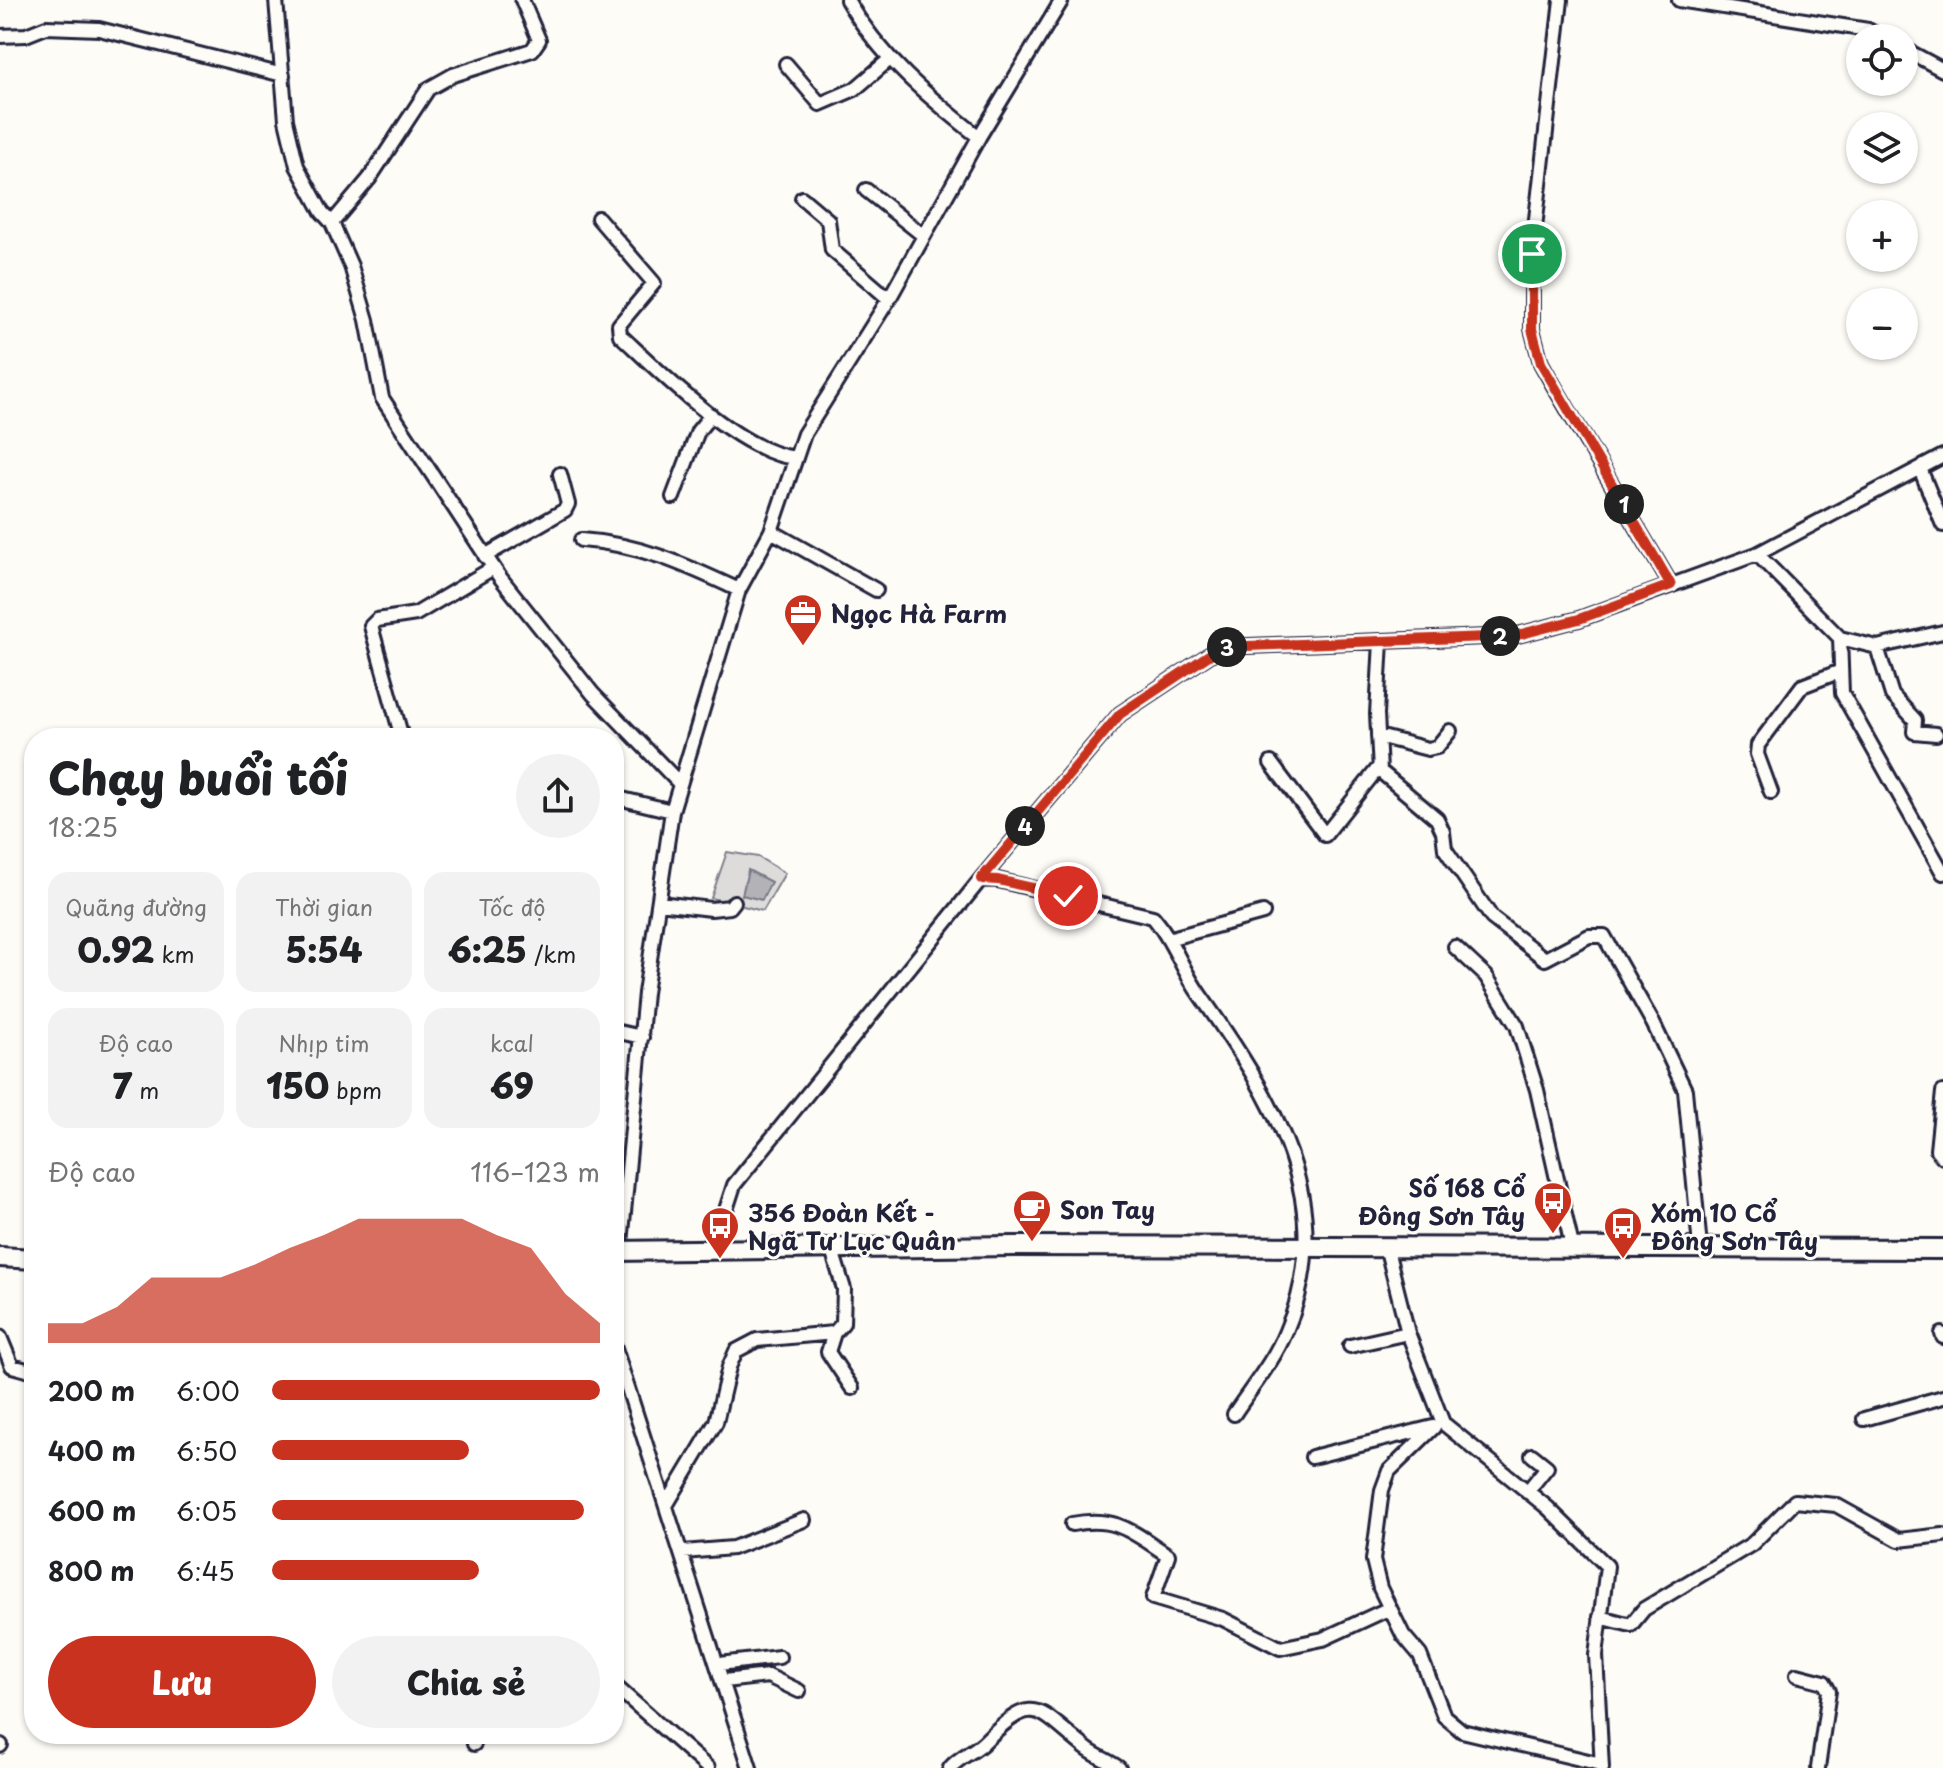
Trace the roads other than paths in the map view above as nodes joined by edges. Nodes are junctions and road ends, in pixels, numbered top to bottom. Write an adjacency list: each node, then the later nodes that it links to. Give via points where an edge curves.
1 (276, 0): 13 (street)
2 (522, 0): 18 (street, via 538,44 428,89 369,179)
3 (847, 0): 10 (street)
4 (1062, 0): 14 (street)
5 (1561, 0): 33 (street, via 1532,254 1532,329 1541,363)
6 (1679, 0): 7 (street)
7 (1846, 27)
8 (0, 36): 13 (street, via 26,35 46,27 99,29)
9 (1918, 57): 12 (street)
10 (890, 59): 11 (street, via 855,89 820,104); 14 (street)
11 (786, 64)
12 (1943, 70)
13 (283, 75): 18 (street, via 297,166)
14 (979, 137): 19 (street)
15 (866, 190): 19 (street)
16 (802, 198): 20 (street, via 828,220 832,250)
17 (598, 218): 21 (street, via 654,283 619,325 619,333)
18 (332, 223): 31 (street, via 367,320 382,398)
19 (924, 236): 20 (street)
20 (889, 299): 23 (street, via 804,434)
21 (711, 415): 23 (street, via 734,434); 26 (street, via 698,431)
22 (1943, 456): 24 (street)
23 (795, 458): 28 (street)
24 (1921, 471): 27 (street); 30 (street)
25 (560, 474): 31 (street, via 565,510)
26 (673, 497)
27 (1943, 525)
28 (771, 531): 34 (street); 35 (street)
29 (581, 540): 34 (street, via 618,542)
30 (1757, 554): 33 (street); 37 (street)
31 (485, 556): 32 (street)
32 (493, 568): 41 (street, via 416,614 377,620 371,626); 47 (street, via 593,694)
33 (1671, 585): 38 (street, via 1514,636)
34 (739, 590): 47 (street)
35 (876, 590)
36 (1943, 632): 39 (street)
37 (1840, 638): 39 (street); 40 (street)
38 (1381, 641): 44 (street); 52 (street, via 1221,647 1120,714)
39 (1877, 647): 43 (street, via 1892,695 1915,720 1914,732)
40 (1841, 671): 48 (street, via 1802,686 1758,745); 51 (street, via 1842,693)
41 (399, 728)
42 (1450, 731): 44 (street, via 1437,747 1428,749)
43 (1936, 734)
44 (1378, 736): 46 (street)
45 (1271, 763): 46 (street, via 1325,835)
46 (1379, 767): 68 (street, via 1437,819 1445,849 1492,918 1538,956 1549,958 1593,935 1607,939 1685,1090)
47 (680, 784): 50 (street)
48 (1771, 792)
49 (624, 799): 50 (street)
50 (672, 811): 54 (street)
51 (1943, 873)
52 (981, 879): 56 (street, via 1153,917); 66 (street, via 734,1185)
53 (734, 902): 54 (street, via 711,909)
54 (659, 903): 59 (street)
55 (1263, 913): 56 (street)
56 (1168, 939): 63 (street, via 1188,978 1261,1083 1284,1132)
57 (1455, 947): 65 (street, via 1486,976 1517,1026)
58 (624, 1033): 59 (street)
59 (642, 1037): 62 (street)
60 (1943, 1092): 61 (street, via 1937,1150)
61 (1943, 1157)
62 (624, 1193)
63 (1307, 1246): 64 (highway); 67 (highway); 81 (street, via 1285,1335)
64 (1386, 1246): 65 (highway); 74 (street)
65 (1572, 1246): 68 (highway)
66 (714, 1247): 67 (highway); 70 (highway)
67 (831, 1247): 73 (street, via 845,1301 843,1323)
68 (1700, 1247): 69 (highway)
69 (1943, 1249)
70 (624, 1253)
71 (0, 1257): 72 (highway)
72 (24, 1258)
73 (834, 1333): 79 (street, via 828,1352); 87 (street, via 757,1340 736,1351 716,1422)
74 (1408, 1333): 76 (street); 83 (street)
75 (0, 1337): 77 (street, via 12,1366)
76 (1350, 1346)
77 (24, 1369)
78 (624, 1375): 87 (street)
79 (852, 1388)
80 (1943, 1397): 82 (street)
81 (1234, 1414)
82 (1864, 1419)
83 (1438, 1425): 85 (street); 86 (street); 92 (street, via 1389,1471 1382,1490 1373,1560)
84 (1532, 1455): 86 (street, via 1550,1469)
85 (1312, 1457)
86 (1527, 1492): 93 (street, via 1607,1566)
87 (667, 1504): 91 (street)
88 (804, 1520): 91 (street, via 733,1548)
89 (1072, 1524): 92 (street, via 1097,1519 1126,1528 1168,1555 1153,1598 1223,1619 1280,1648 1309,1644)
90 (1943, 1535): 93 (street, via 1899,1540 1836,1505 1795,1501 1752,1544 1644,1609 1631,1625)
91 (683, 1552): 95 (street)
92 (1390, 1608): 100 (street, via 1420,1655 1444,1716 1462,1731)
93 (1600, 1617): 100 (street, via 1596,1655)
94 (779, 1657): 95 (street)
95 (719, 1664): 97 (street)
96 (1797, 1675): 105 (street, via 1824,1682 1829,1691)
97 (724, 1681): 98 (street, via 768,1676); 102 (street)
98 (799, 1691)
99 (624, 1694): 101 (street)
100 (1601, 1766)
101 (708, 1768)
102 (750, 1768)
103 (950, 1768): 104 (street, via 1008,1718 1028,1710 1040,1710)
104 (1119, 1768)
105 (1818, 1768)

